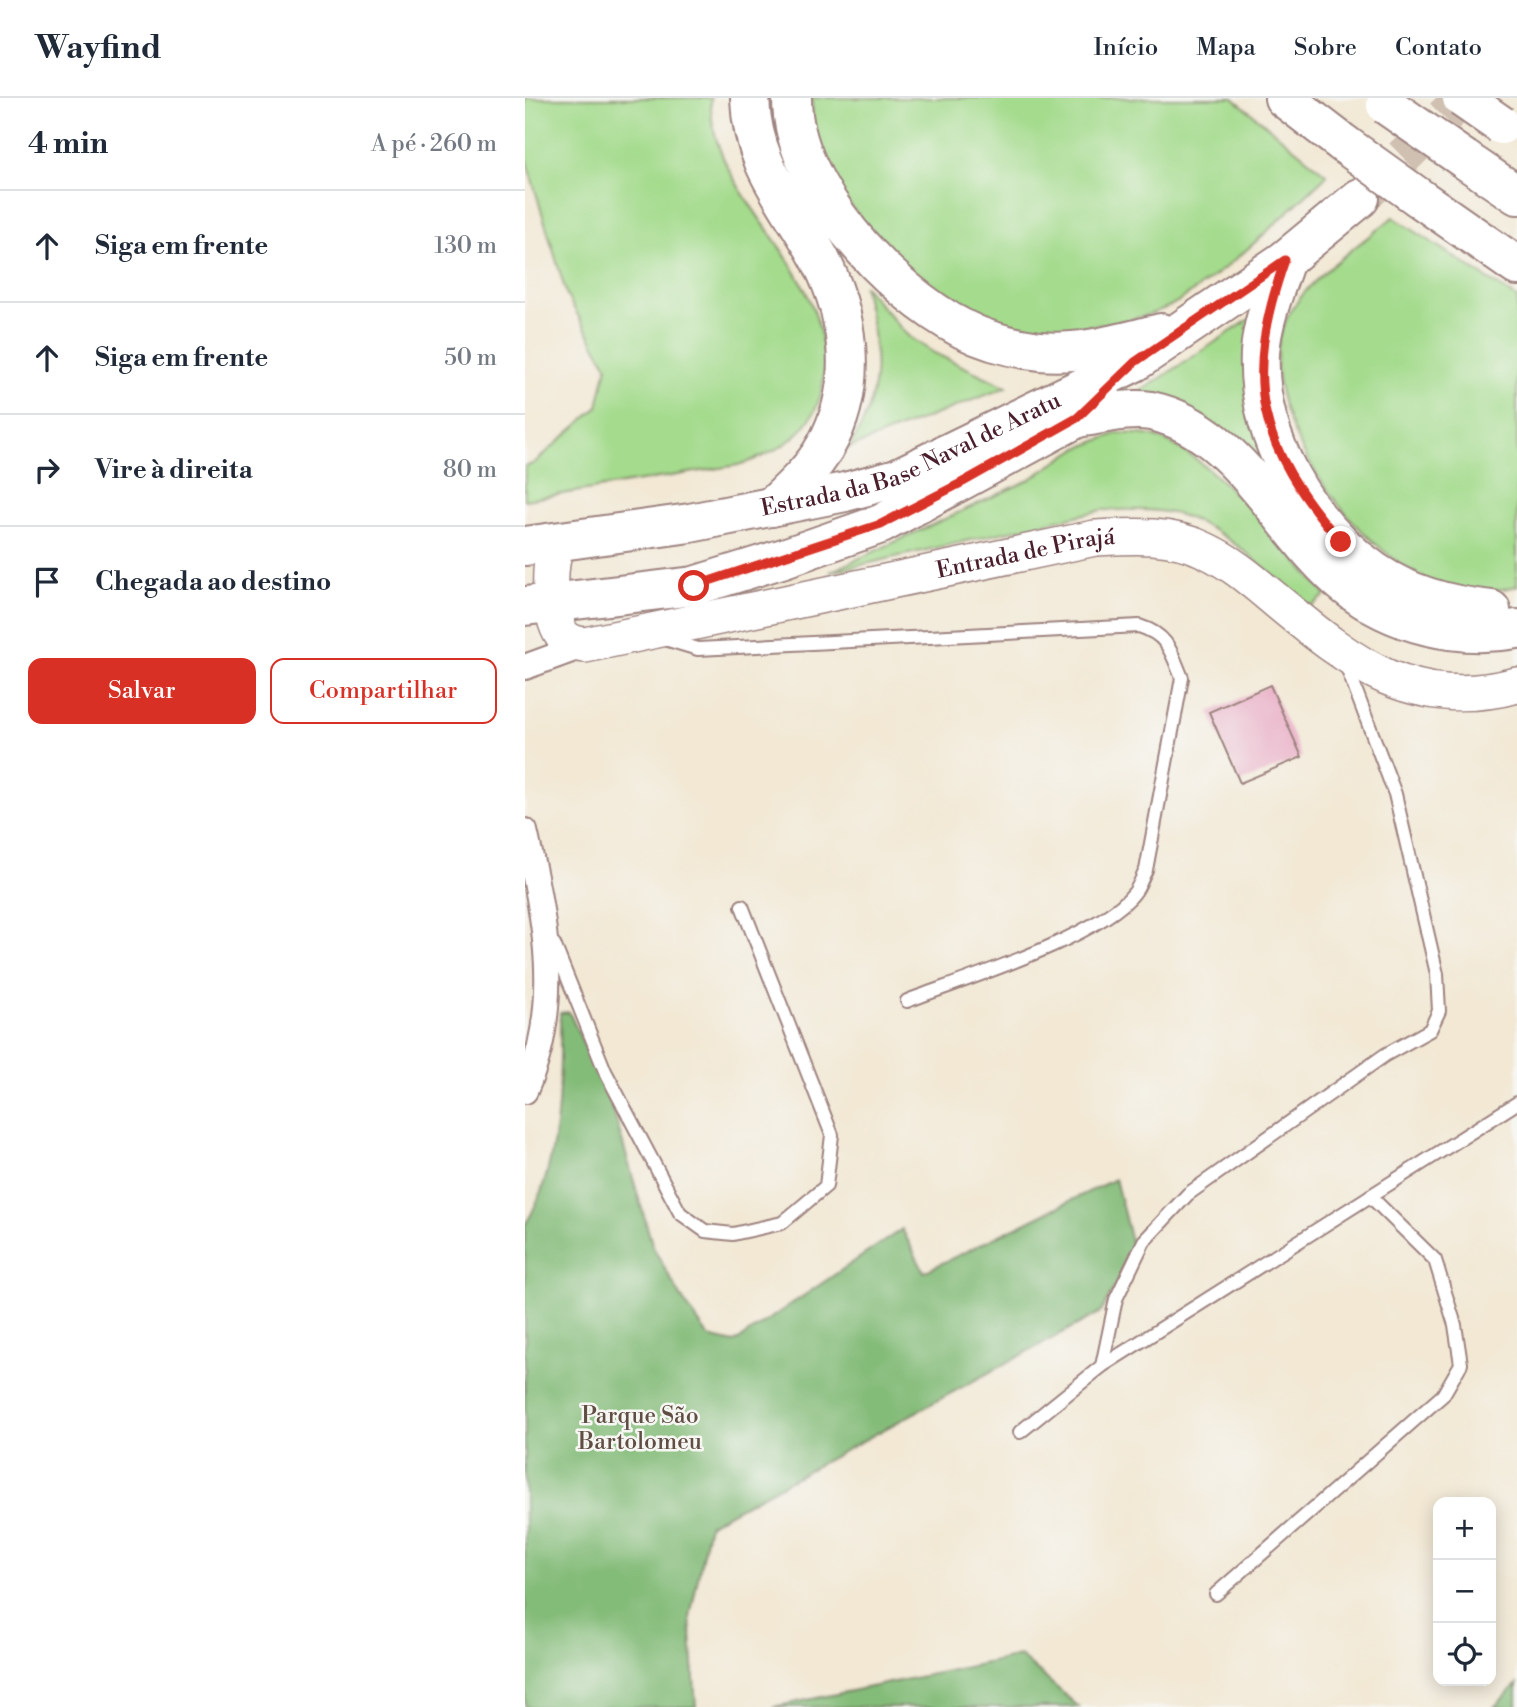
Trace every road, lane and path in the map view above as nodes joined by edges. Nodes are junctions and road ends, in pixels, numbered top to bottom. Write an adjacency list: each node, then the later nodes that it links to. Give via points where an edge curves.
1 (750, 98): 14 (main road, via 755,142 764,167 829,275 845,331 846,390 826,446 804,476)
2 (792, 98): 11 (main road, via 799,143 813,178 837,213 889,276 964,330 1041,351 1085,350)
3 (1284, 98): 10 (main road, bridge)
4 (1462, 98): 6 (main road, bridge)
5 (1381, 102): 7 (main road, bridge)
6 (1509, 131)
7 (1517, 195)
8 (1360, 198): 9 (main road, Estrada da Base Naval de Aratu)
9 (1285, 260): 11 (main road, Estrada da Base Naval de Aratu); 17 (main road, via 1266,321 1262,384 1280,458 1305,500 1375,572 1404,587 1453,606 1492,610)
10 (1517, 266)
11 (1184, 328): 12 (main road, Estrada da Base Naval de Aratu)
12 (1135, 362): 13 (main road); 14 (main road, Estrada da Base Naval de Aratu, via 897,478)
13 (1077, 418): 16 (main road, via 869,529 694,586); 18 (main road, via 1148,411 1173,417 1227,451 1347,587 1400,618 1447,631 1486,634)
14 (772, 506): 15 (main road, Estrada da Base Naval de Aratu)
15 (542, 544): 16 (street, via 550,559)
16 (539, 605): 20 (street, via 564,636)
17 (1517, 606)
18 (1517, 629)
19 (645, 632): 20 (street, Entrada de Pirajá); 21 (street, Entrada de Pirajá, via 1095,538 1142,536 1176,539 1232,564); 27 (lane, via 698,649 1139,625 1156,631 1170,648 1182,678 1146,870 1133,894 1107,916 1060,942)
20 (585, 645): 22 (street)
21 (1341, 651): 23 (street, Entrada de Pirajá, via 1418,689 1452,695); 31 (lane, via 1395,794 1437,974 1440,1011 1430,1030 1385,1055 1188,1194 1144,1241 1116,1299)
22 (525, 667)
23 (1517, 685)
24 (525, 831): 25 (street)
25 (542, 906): 26 (lane, via 605,1071 680,1213 705,1231 733,1234 782,1223 826,1186 832,1135); 28 (street, via 548,965 546,1020 540,1059)
26 (742, 906)
27 (907, 1001)
28 (525, 1091)
29 (1517, 1102): 30 (lane)
30 (1370, 1196): 31 (lane); 33 (lane, via 1435,1260 1455,1325 1461,1364 1443,1395)
31 (1102, 1366): 32 (lane)
32 (1020, 1432)
33 (1216, 1594)

